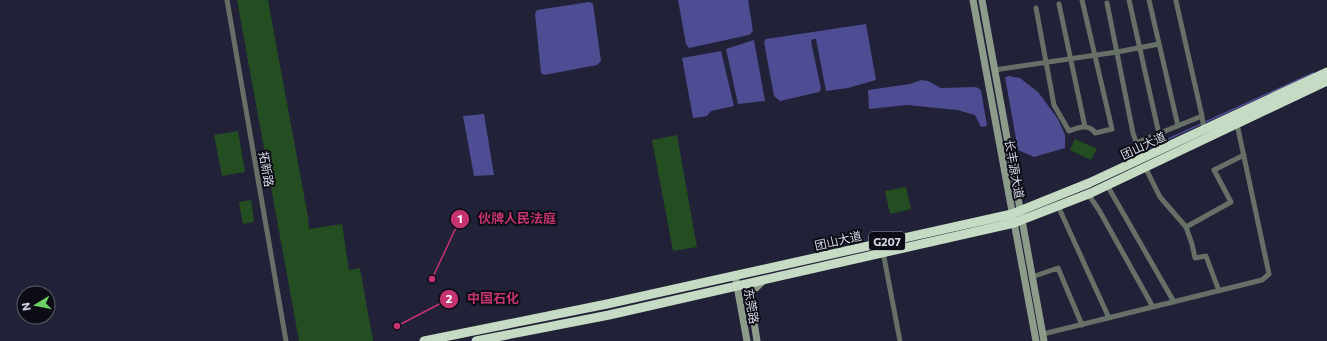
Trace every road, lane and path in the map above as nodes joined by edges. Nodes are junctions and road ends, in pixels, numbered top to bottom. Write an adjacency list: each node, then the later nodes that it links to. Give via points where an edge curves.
1 (227, 0): 46 (street, 拓新路)
2 (973, 0): 32 (main road, 长丰源大道)
3 (982, 0): 17 (main road, 长丰源大道)
4 (1082, 0): 14 (street)
5 (1129, 0): 12 (street)
6 (1149, 0): 11 (street)
7 (1176, 1): 20 (street)
8 (1107, 2): 13 (street)
9 (1059, 4): 15 (street)
10 (1036, 8): 16 (street)
11 (1159, 44): 12 (street); 22 (street)
12 (1140, 48): 13 (street); 25 (street)
13 (1117, 52): 14 (street); 26 (street)
14 (1095, 55): 15 (street); 23 (street, via 1112,129 1094,133 1092,129)
15 (1070, 59): 16 (street); 23 (street)
16 (1046, 63): 17 (street); 23 (street, via 1054,105 1068,131)
17 (994, 70): 32 (main road, 长丰源大道)
18 (1327, 72): 24 (highway, 团山大道 / G207)
19 (1327, 81): 21 (highway, 团山大道 / G207)
20 (1202, 116): 22 (street); 24 (street)
21 (1237, 124): 27 (street); 28 (highway, 团山大道 / G207)
22 (1178, 126): 25 (street)
23 (1085, 127)
24 (1204, 130): 28 (highway, 团山大道 / G207)
25 (1159, 134): 26 (street)
26 (1136, 143): 28 (street)
27 (1244, 155): 33 (street, via 1214,170 1231,202); 40 (street, via 1269,274 1262,280)
28 (1143, 163): 29 (highway, 团山大道 / G207); 32 (highway, 团山大道 / G207); 33 (street, via 1160,197)
29 (1107, 186): 30 (highway, 团山大道 / G207); 41 (street)
30 (1088, 194): 31 (highway, 团山大道 / G207); 42 (street)
31 (1058, 206): 32 (highway, 团山大道 / G207); 43 (street)
32 (1017, 217): 34 (highway, 团山大道 / G207); 35 (highway, 团山大道 / G207); 37 (main road, 长丰源大道); 52 (main road, 长丰源大道)
33 (1186, 227): 40 (street, via 1195,258 1206,256)
34 (881, 243): 35 (street); 36 (highway, 团山大道 / G207)
35 (883, 253): 38 (highway, 团山大道 / G207); 51 (street)
36 (735, 275): 39 (main road, 东莞路); 47 (highway, 团山大道 / G207)
37 (1032, 277): 44 (street, via 1058,268); 45 (main road, 长丰源大道)
38 (764, 280): 39 (highway, 团山大道 / G207); 50 (main road, 东莞路, via 752,292)
39 (738, 286): 48 (highway, 团山大道 / G207); 49 (main road, 东莞路)
40 (1219, 291): 41 (street)
41 (1174, 302): 42 (street)
42 (1153, 307): 43 (street)
43 (1109, 318): 44 (street)
44 (1082, 325): 45 (street)
45 (1043, 338)
46 (286, 341)
47 (424, 341)
48 (476, 341)
49 (747, 341)
50 (757, 341)
51 (900, 341)
52 (1036, 341)

